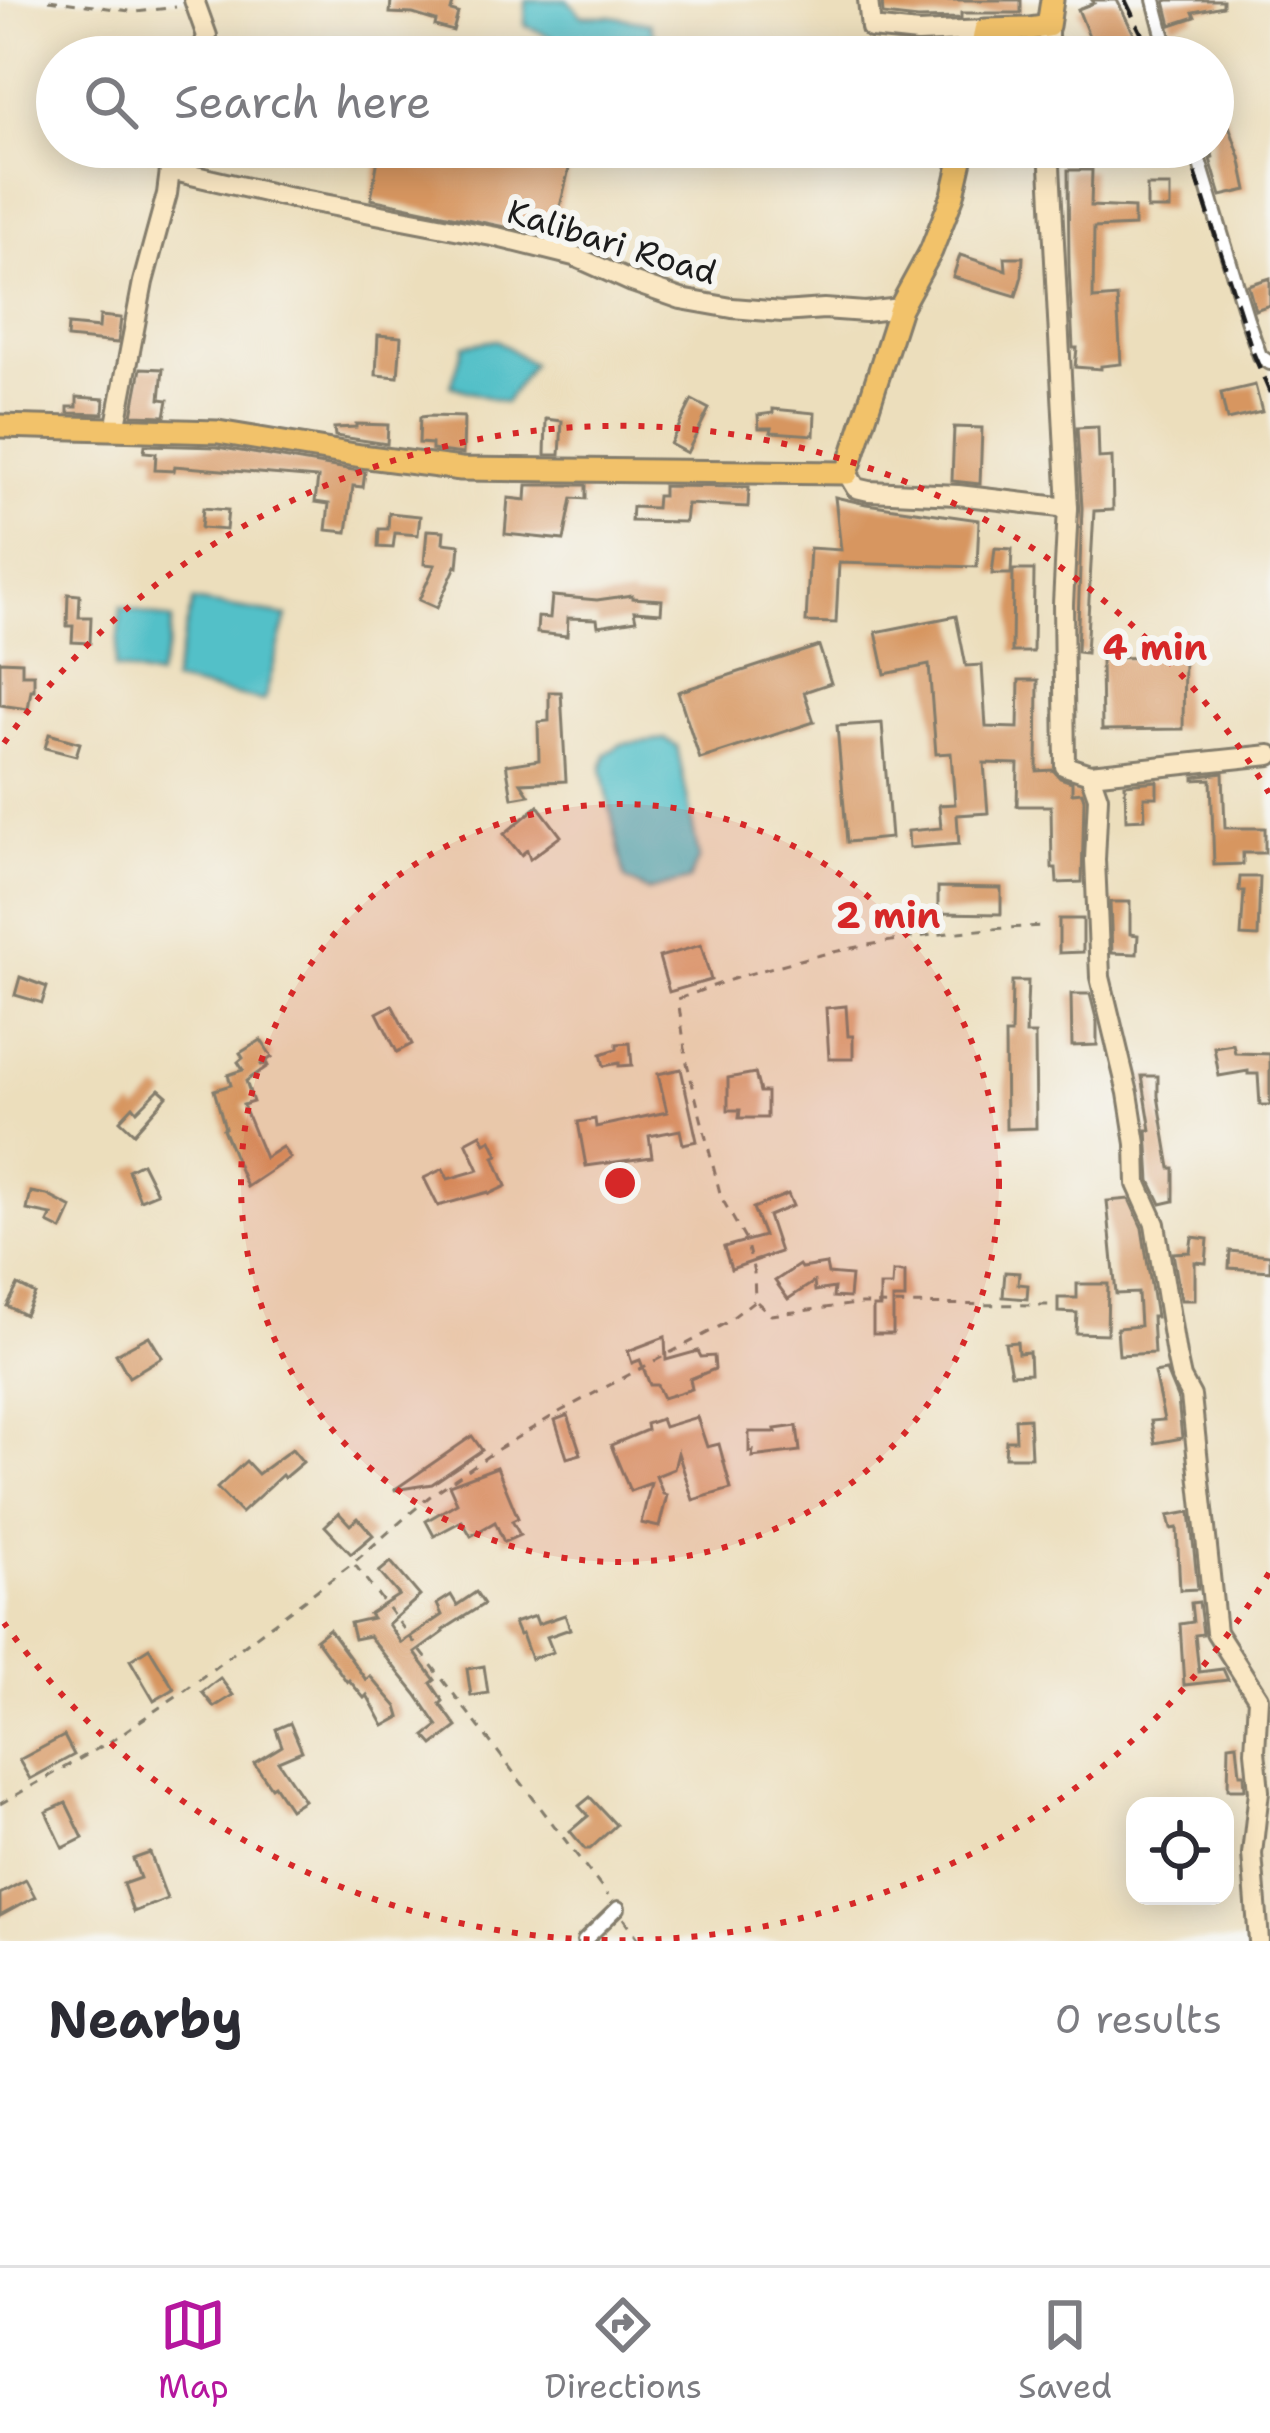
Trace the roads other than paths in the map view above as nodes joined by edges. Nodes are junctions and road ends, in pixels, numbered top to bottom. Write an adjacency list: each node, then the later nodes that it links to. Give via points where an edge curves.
1 (868, 0): 6 (street, via 871,28)
2 (1052, 0): 5 (main road)
3 (1154, 0): 10 (street)
4 (195, 2): 7 (street)
5 (1048, 26): 6 (main road); 9 (street)
6 (985, 30): 8 (main road)
7 (207, 36)
8 (984, 36)
9 (1048, 36)
10 (1163, 36)
11 (959, 168): 15 (main road, via 931,251)
12 (1050, 168): 20 (street)
13 (1201, 168): 16 (street, via 1260,356)
14 (170, 170): 15 (street, Kalibari Road, via 574,256 698,302 782,312); 18 (street)
15 (900, 308): 19 (main road)
16 (1270, 363)
17 (0, 426): 18 (main road)
18 (115, 430): 19 (main road, via 218,432 461,469)
19 (847, 473): 20 (street, via 869,491)
20 (1068, 508): 22 (street, via 1065,766)
21 (1270, 755): 22 (street)
22 (1090, 773): 25 (street, via 1098,797 1100,977 1128,1093 1137,1184 1155,1224 1176,1355 1191,1396 1212,1613 1216,1633 1258,1698 1252,1854)
23 (618, 1908): 24 (street)
24 (584, 1941)
25 (1259, 1941)

